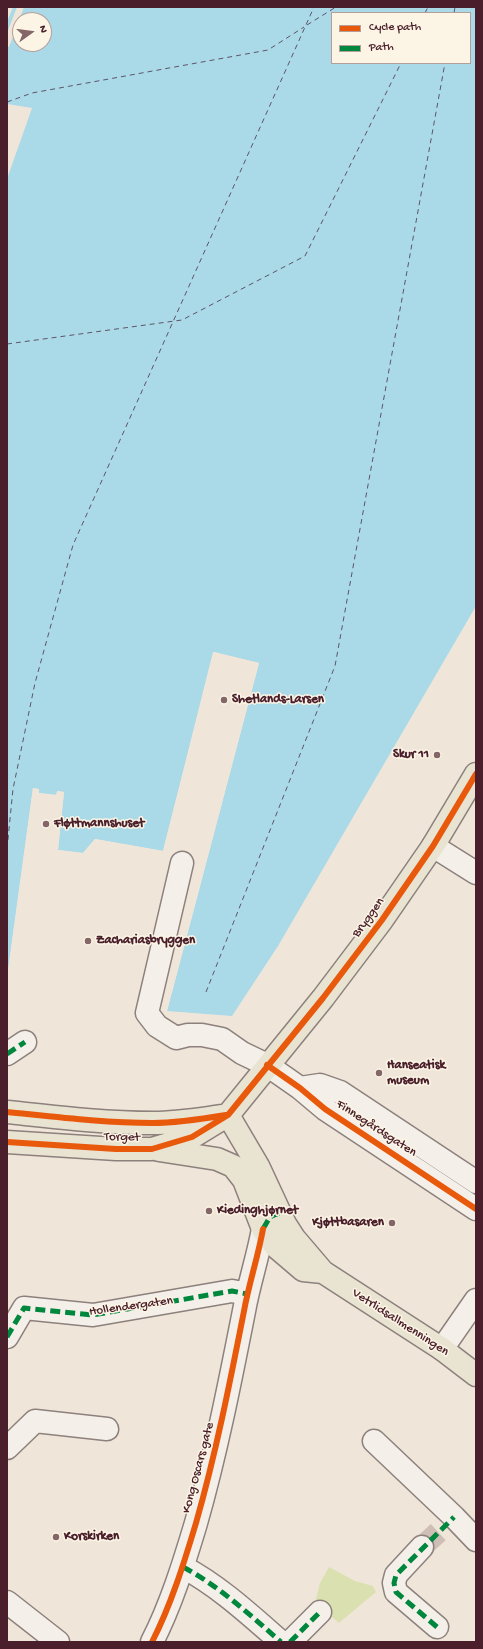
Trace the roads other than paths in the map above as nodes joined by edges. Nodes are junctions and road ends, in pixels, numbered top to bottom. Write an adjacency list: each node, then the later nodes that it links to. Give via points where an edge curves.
1 (476, 774): 2 (main road, Bryggen)
2 (433, 846): 4 (street); 7 (main road, Bryggen, via 333,986)
3 (182, 863): 7 (street, Finnegårdsgaten, via 147,1013 157,1026 176,1038 188,1035 222,1040)
4 (476, 873)
5 (25, 1042): 6 (street)
6 (7, 1054)
7 (267, 1065): 8 (street, Finnegårdsgaten); 10 (main road, Torget)
8 (300, 1088): 13 (street, Finnegårdsgaten, via 320,1085 340,1092); 14 (street, Finnegårdsgaten, via 325,1109)
9 (7, 1112): 10 (main road, Torget, via 153,1123)
10 (228, 1115): 12 (main road, Torget, via 192,1137); 16 (main road, via 258,1166 285,1224)
11 (7, 1142): 12 (main road, Torget, via 116,1150)
12 (152, 1149): 15 (main road, via 217,1160 233,1166 244,1180)
13 (476, 1182)
14 (476, 1208)
15 (263, 1229): 16 (main road, via 276,1247 303,1270); 17 (street, Kong Oscars gate, via 259,1254)
16 (323, 1272): 20 (main road, Vetrlidsallmenningen)
17 (247, 1294): 19 (street, Hollendergaten, via 232,1291 93,1315 24,1308); 27 (street, Kong Oscars gate, via 227,1400)
18 (476, 1300): 20 (street)
19 (7, 1337)
20 (442, 1349): 21 (main road, Vetrlidsallmenningen)
21 (476, 1375)
22 (107, 1429): 24 (street, via 35,1421)
23 (374, 1441): 25 (street, via 450,1521)
24 (7, 1448)
25 (476, 1540)
26 (422, 1547): 30 (street, via 396,1575 394,1583 396,1592)
27 (183, 1567): 32 (street, Kong Oscars gate); 33 (street, via 248,1612)
28 (7, 1602): 31 (street)
29 (320, 1612): 34 (street)
30 (438, 1627)
31 (58, 1642)
32 (152, 1642)
33 (280, 1642)
34 (290, 1642)

